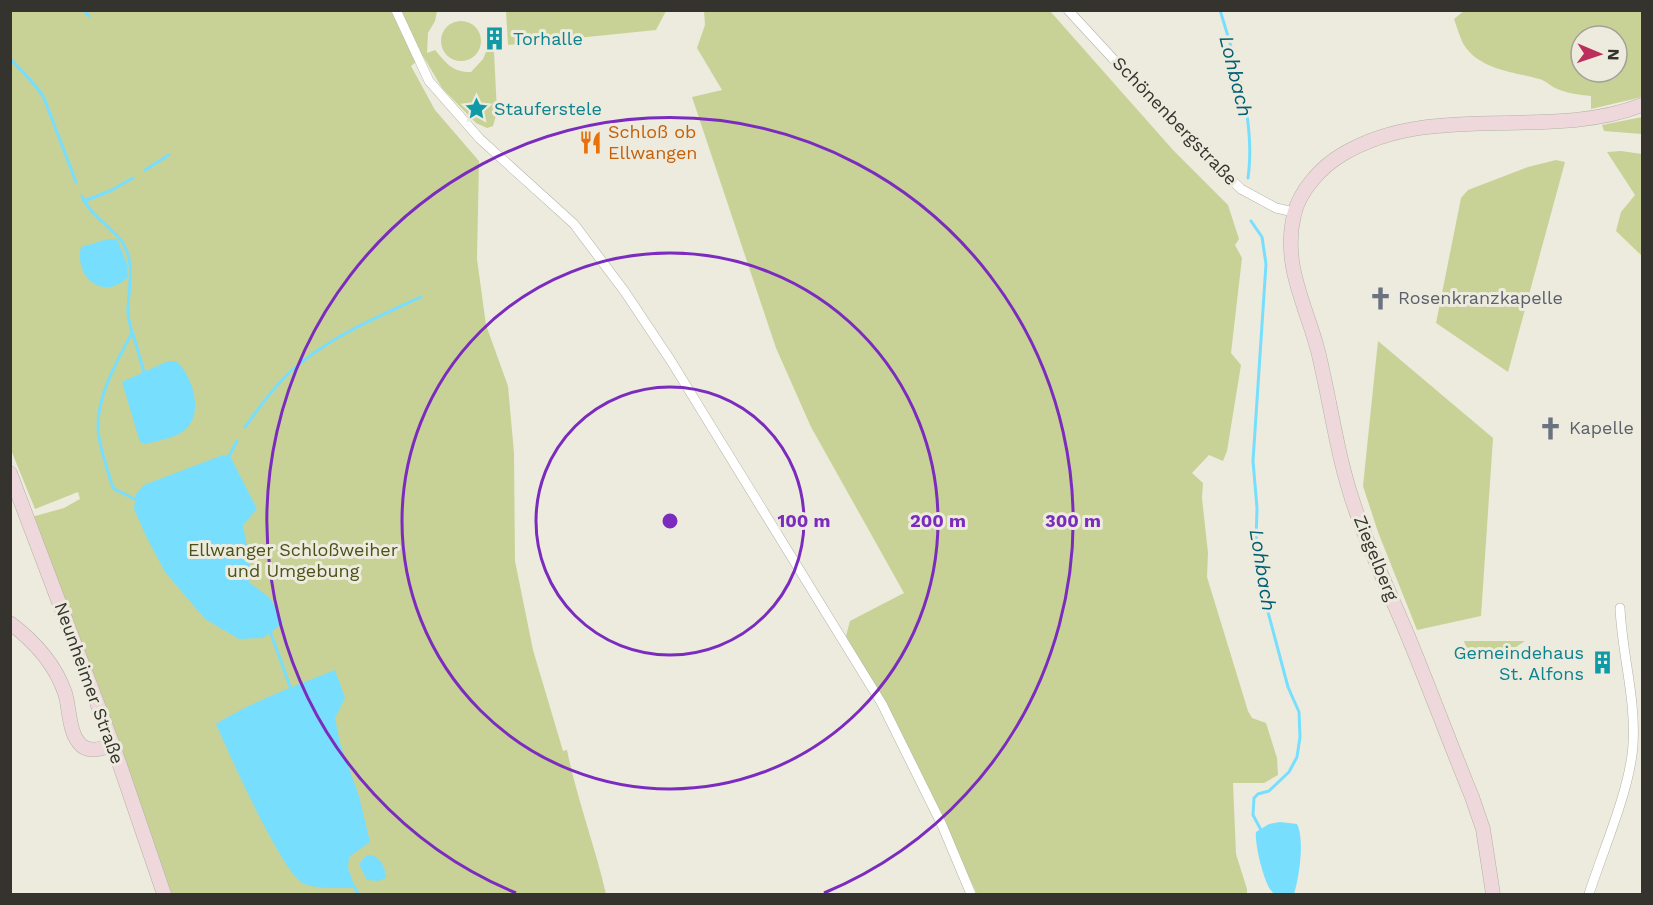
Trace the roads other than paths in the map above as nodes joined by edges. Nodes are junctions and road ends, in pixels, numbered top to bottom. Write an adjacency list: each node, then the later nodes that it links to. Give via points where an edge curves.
1 (396, 10): 10 (street, via 429,81 480,139 574,224 672,361 882,704 942,825)
2 (1068, 10): 4 (street, Schönenbergstraße, via 1164,114 1241,189 1276,208)
3 (1642, 105): 4 (main road, via 1577,120 1448,125 1377,139 1331,162 1311,180)
4 (1294, 212): 11 (main road, Ziegelberg, via 1294,279 1318,351 1340,459 1355,509 1483,829)
5 (10, 473): 8 (main road, Neunheimer Straße)
6 (1620, 608): 12 (street, via 1632,702 1633,747 1616,816)
7 (10, 623): 8 (main road, via 33,642 59,679 72,728 81,745 97,750)
8 (113, 745): 9 (main road, Neunheimer Straße)
9 (164, 894)
10 (971, 894)
11 (1493, 894)
12 (1589, 894)

